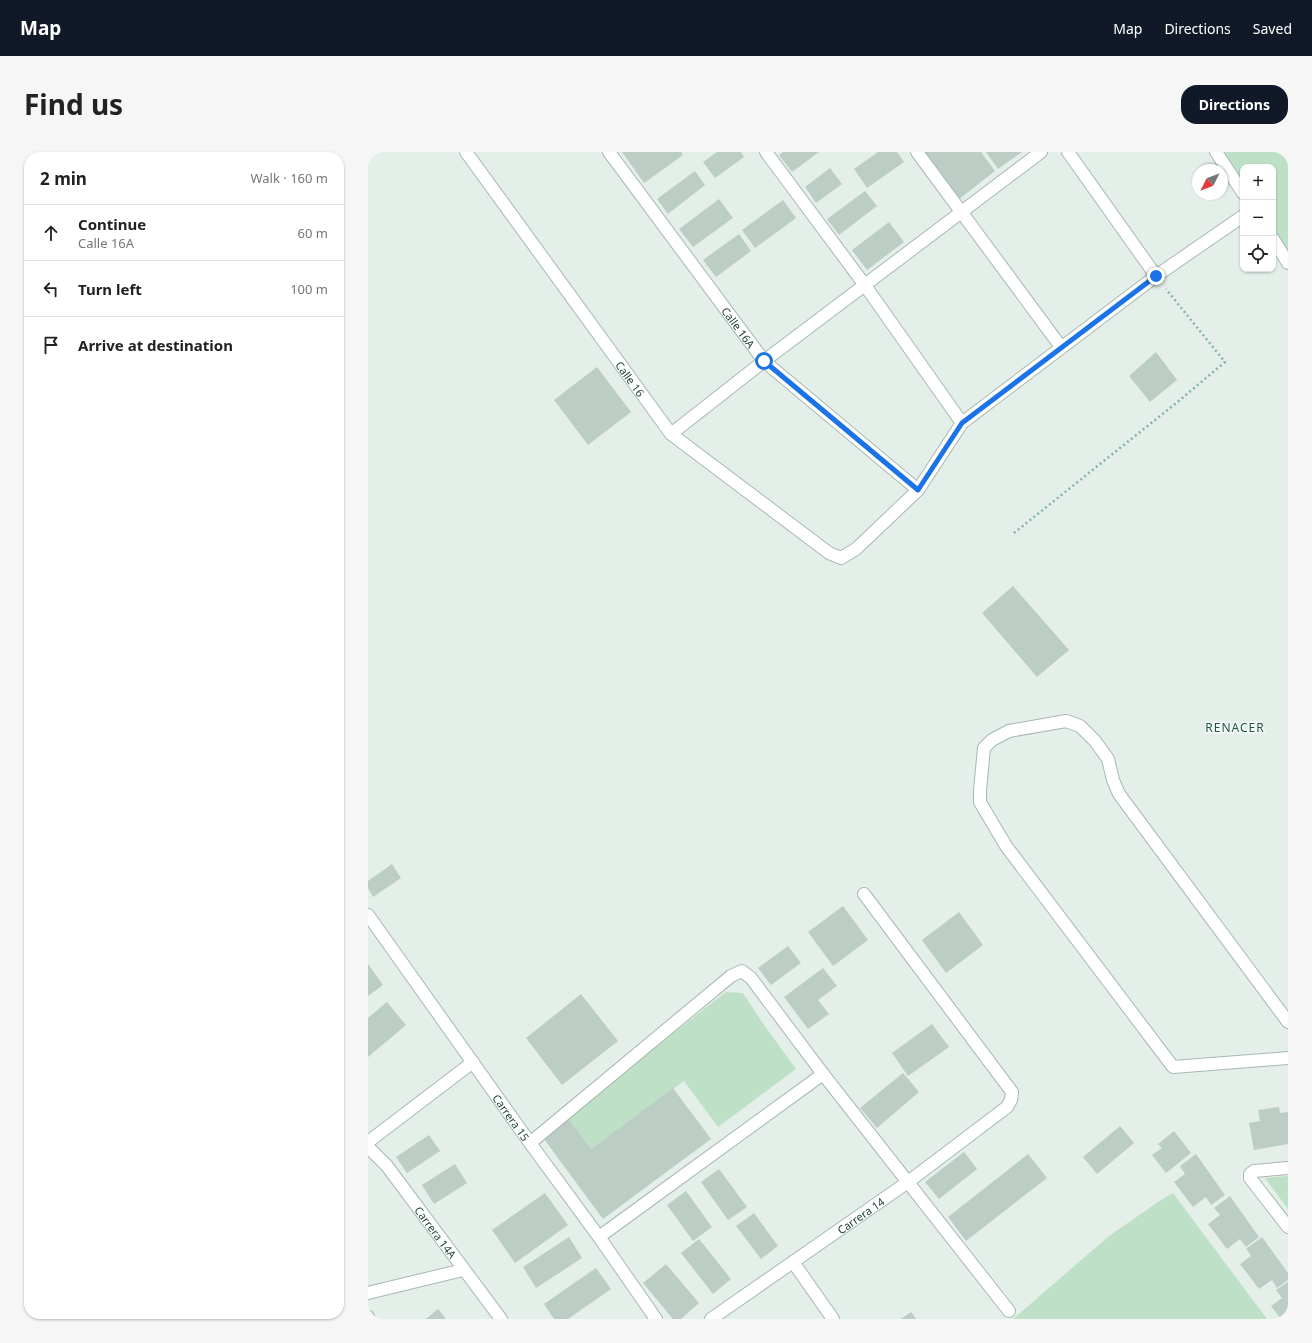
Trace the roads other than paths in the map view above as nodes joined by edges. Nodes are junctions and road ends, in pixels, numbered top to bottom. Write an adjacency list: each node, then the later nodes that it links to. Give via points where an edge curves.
1 (466, 152): 18 (street, Calle 16)
2 (609, 152): 16 (street, Calle 16A)
3 (766, 152): 14 (street)
4 (917, 152): 9 (street)
5 (1041, 152): 9 (street)
6 (1068, 152): 13 (street)
7 (1216, 152): 8 (street)
8 (1240, 188)
9 (960, 212): 14 (street); 15 (street)
10 (1240, 218): 13 (street)
11 (1276, 244): 12 (street)
12 (1288, 263)
13 (1156, 276): 15 (street)
14 (864, 284): 16 (street); 17 (street)
15 (1061, 347): 17 (street)
16 (764, 361): 18 (street); 19 (street, Calle 16A)
17 (962, 423): 19 (street)
18 (671, 434): 19 (street, Calle 16, via 829,553 841,558 856,549)
19 (918, 490)
20 (864, 894): 30 (street, Carrera 14, via 1012,1092 1012,1100 1007,1107)
21 (368, 915): 24 (street, Carrera 15)
22 (1288, 1022): 23 (street, via 1119,794 1108,759 1080,726 1066,721 1009,732 992,740 984,748 980,802 1006,846 1173,1067)
23 (1288, 1058)
24 (473, 1062): 26 (street); 27 (street, Carrera 15)
25 (823, 1074): 27 (street, via 752,978 742,971 731,976); 30 (street); 32 (street)
26 (368, 1142)
27 (530, 1143): 32 (street, Carrera 15)
28 (368, 1147): 34 (street, Carrera 14A, via 388,1166)
29 (1288, 1168): 31 (street, via 1250,1174 1250,1178)
30 (908, 1182): 33 (street, Carrera 14); 36 (street)
31 (1288, 1227)
32 (599, 1237): 38 (street, Carrera 15)
33 (794, 1262): 39 (street, Carrera 14); 40 (street)
34 (463, 1270): 35 (street); 37 (street, Carrera 14A)
35 (368, 1292)
36 (1009, 1311)
37 (501, 1319)
38 (656, 1319)
39 (711, 1319)
40 (833, 1319)

